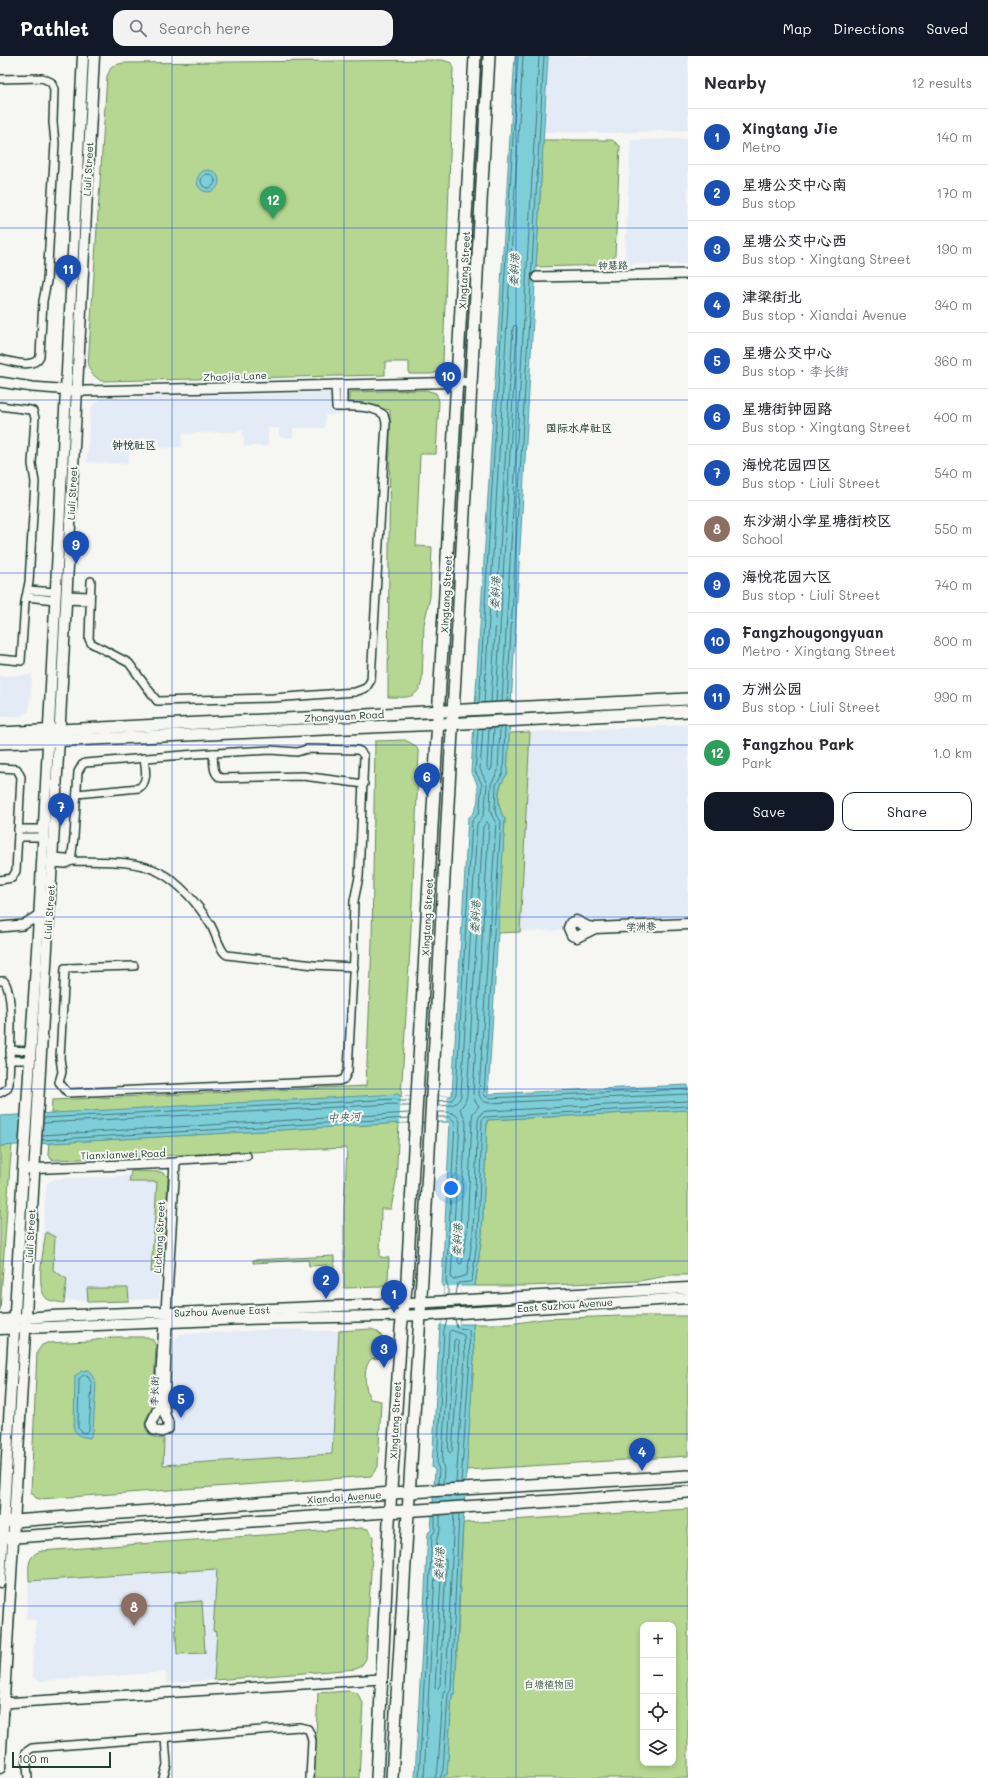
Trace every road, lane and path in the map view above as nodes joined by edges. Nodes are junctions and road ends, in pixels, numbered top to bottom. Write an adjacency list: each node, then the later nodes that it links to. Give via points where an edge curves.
1 (83, 56): 13 (main road, Liuli Street)
2 (94, 56): 13 (main road, Liuli Street)
3 (476, 56): 10 (main road, Xingtang Street)
4 (489, 56): 11 (main road, Xingtang Street)
5 (0, 80): 8 (street, via 42,78 51,82 54,89 55,143 40,356 37,361 30,364)
6 (688, 274): 7 (street, 钟慧路)
7 (538, 277)
8 (0, 359)
9 (0, 382): 13 (street, Zhaojia Lane)
10 (458, 382): 11 (street, Zhaojia Lane); 12 (street, Zhaojia Lane); 24 (main road, Xingtang Street)
11 (471, 382): 23 (main road, Xingtang Street)
12 (339, 384): 13 (street, Zhaojia Lane); 15 (street); 15 (street, via 336,407)
13 (72, 390): 18 (main road, Liuli Street); 19 (main road, Liuli Street)
14 (0, 406): 17 (street, via 30,410 35,418 32,464 35,482)
15 (344, 407): 20 (street, via 377,411 384,415 386,423 371,680 366,688 355,692 273,698 157,701 129,663 91,643 88,635)
16 (91, 581): 20 (street)
17 (27, 593): 18 (street); 21 (street, via 21,661)
18 (56, 596): 29 (main road, Liuli Street)
19 (66, 597): 20 (street); 29 (main road, Liuli Street)
20 (90, 598)
21 (0, 659)
22 (688, 699): 23 (main road, Zhongyuan Road)
23 (453, 710): 24 (main road, Zhongyuan Road); 26 (main road, Xingtang Street)
24 (439, 711): 27 (main road, Xingtang Street); 29 (main road, Zhongyuan Road, via 97,729)
25 (688, 711): 26 (main road, Zhongyuan Road)
26 (453, 723): 27 (main road, Zhongyuan Road); 63 (main road, Xingtang Street)
27 (438, 724): 29 (main road, Zhongyuan Road); 62 (main road, Xingtang Street)
28 (0, 733): 29 (main road, Zhongyuan Road)
29 (54, 735): 30 (main road, Zhongyuan Road); 37 (main road, Liuli Street); 39 (main road, Liuli Street)
30 (0, 744)
31 (214, 753): 32 (street); 34 (street, via 216,775 221,778 303,776); 34 (street, via 270,750 297,752 307,749 357,750 365,759)
32 (144, 758): 35 (street, via 82,765 78,772); 35 (street, via 146,779 139,788)
33 (0, 768): 36 (street, via 17,769 20,774)
34 (364, 784): 49 (street, via 359,877 354,901)
35 (77, 794): 40 (street)
36 (18, 829): 37 (street); 38 (street)
37 (43, 833): 38 (street); 42 (main road, Liuli Street)
38 (18, 837): 41 (street, via 15,875)
39 (52, 860): 40 (street, via 66,864); 42 (main road, Liuli Street)
40 (71, 861): 49 (street, via 120,863 158,872 200,908 227,955)
41 (0, 880)
42 (44, 915): 44 (street); 47 (main road, Liuli Street)
43 (688, 924): 46 (main road, 学洲巷)
44 (23, 925): 45 (street); 47 (street)
45 (0, 927)
46 (595, 928)
47 (43, 932): 52 (main road, Liuli Street); 58 (main road, Liuli Street)
48 (134, 966): 49 (street, via 65,968 60,1058 62,1072 59,1082 68,1092 73,1094 344,1079 348,1071)
49 (354, 967)
50 (0, 981): 51 (street, via 6,983 10,996)
51 (10, 1050): 52 (street); 53 (street)
52 (30, 1056): 53 (street); 57 (main road, Liuli Street)
53 (9, 1060): 54 (street, via 7,1089)
54 (0, 1093)
55 (247, 1156): 56 (street, Tianxianwei Road, via 180,1160)
56 (175, 1163): 58 (street, Tianxianwei Road); 67 (street, Lichang Street)
57 (23, 1169): 58 (street, Tianxianwei Road); 69 (main road, Liuli Street)
58 (34, 1169): 69 (main road, Liuli Street)
59 (688, 1288): 61 (main road, East Suzhou Avenue)
60 (688, 1298): 64 (main road, East Suzhou Avenue)
61 (444, 1301): 63 (main road, Suzhou Avenue East)
62 (404, 1302): 63 (main road, Suzhou Avenue East); 65 (main road, Xingtang Street); 67 (main road, Suzhou Avenue East)
63 (421, 1302): 66 (main road, Xingtang Street)
64 (443, 1314): 66 (main road, Suzhou Avenue East)
65 (402, 1315): 66 (main road, Suzhou Avenue East); 67 (main road, Suzhou Avenue East); 74 (main road, Xingtang Street)
66 (420, 1315): 72 (main road, Xingtang Street)
67 (166, 1319): 67 (street, 李长街, via 159,1406 151,1424 154,1430 162,1432 168,1429 164,1406); 69 (main road, Suzhou Avenue East, via 66,1316)
68 (0, 1320): 69 (main road, Suzhou Avenue East)
69 (20, 1324): 70 (main road, Suzhou Avenue East); 77 (main road, Liuli Street)
70 (0, 1329)
71 (688, 1476): 72 (main road, Xiandai Avenue)
72 (410, 1492): 74 (main road, Xiandai Avenue); 75 (main road, Xingtang Street)
73 (688, 1492): 75 (main road, Xiandai Avenue)
74 (392, 1493): 76 (main road, Xingtang Street); 77 (main road, Xiandai Avenue)
75 (409, 1510): 76 (main road, Xiandai Avenue); 88 (main road, Xingtang Street)
76 (390, 1512): 78 (main road, Xiandai Avenue); 80 (main road, Xingtang Street)
77 (6, 1522): 78 (main road, Liuli Street)
78 (5, 1537): 79 (main road, Liuli Street); 81 (main road, Liuli Street)
79 (0, 1582)
80 (381, 1679): 81 (street); 87 (main road, Xingtang Street)
81 (4, 1703): 83 (main road, Liuli Street)
82 (165, 1738): 84 (street, via 32,1748 26,1752); 85 (street, via 167,1765); 86 (street, via 308,1729 312,1737)
83 (0, 1768)
84 (28, 1778)
85 (163, 1778)
86 (310, 1778)
87 (377, 1778)
88 (392, 1778)

